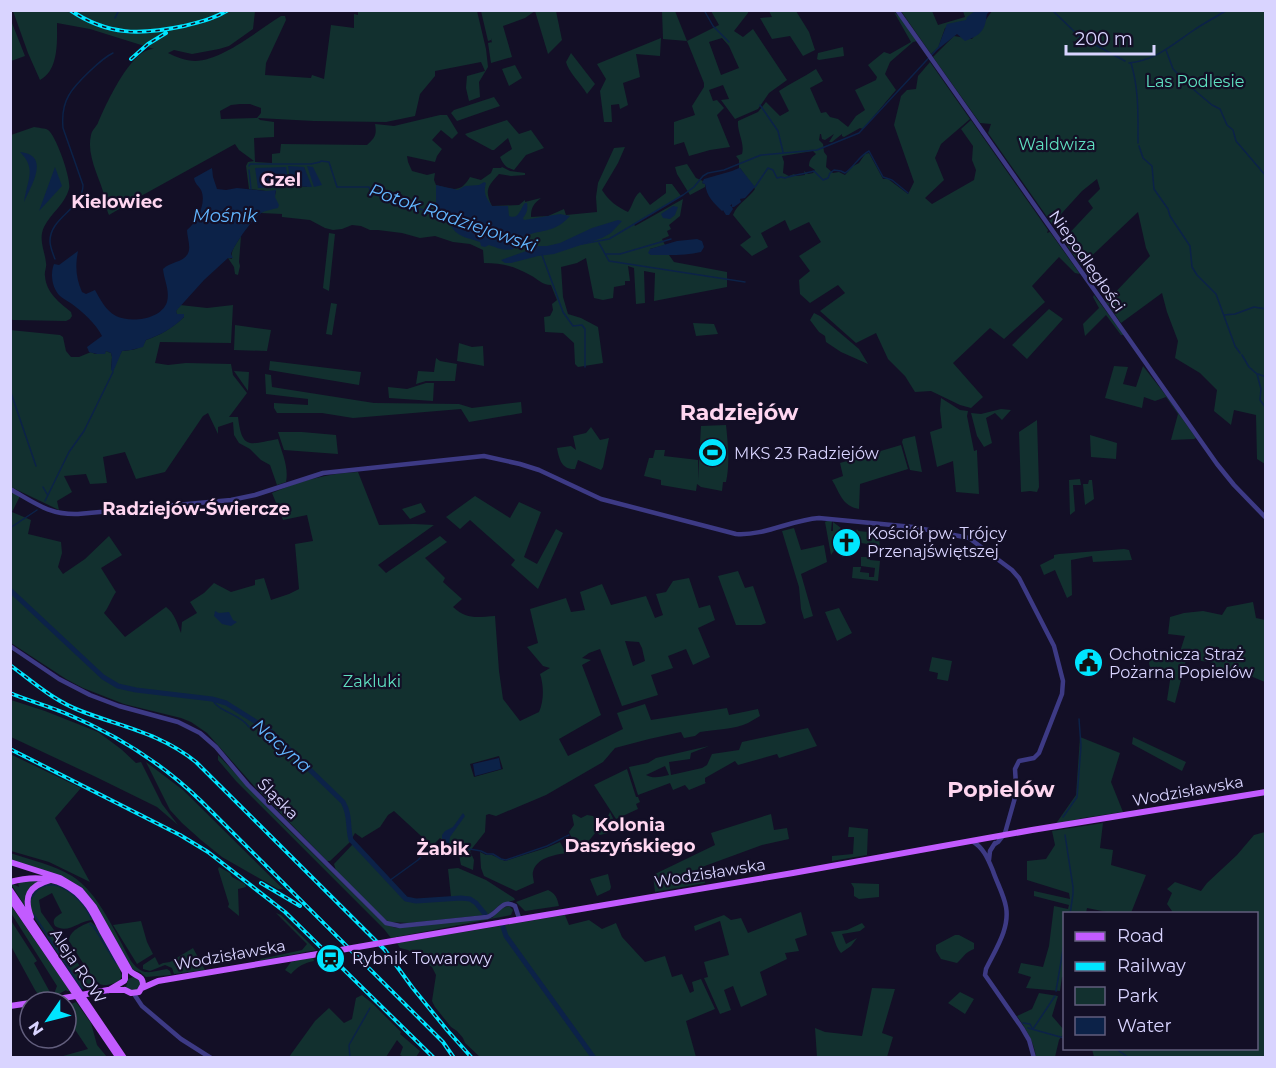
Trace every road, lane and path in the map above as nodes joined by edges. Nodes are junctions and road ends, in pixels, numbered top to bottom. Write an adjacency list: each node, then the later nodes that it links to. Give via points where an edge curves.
1 (897, 10): 3 (street, Niepodległości, via 1217,464)
2 (10, 489): 6 (street, via 48,510 78,513 233,500 326,473 484,456 542,471 600,499 735,534 820,518 913,527 969,538 1019,578 1054,646 1062,675 1062,694 1039,753 1021,760 1015,767 1016,794)
3 (1266, 518)
4 (10, 646): 15 (street, Śląska, via 90,695 178,722 200,733 385,922 400,926 487,918 509,904)
5 (1266, 792): 6 (main road, Wodzisławska)
6 (1004, 836): 7 (main road, Wodzisławska)
7 (995, 840): 8 (main road, Wodzisławska); 9 (street)
8 (972, 841): 9 (street); 15 (main road, Wodzisławska)
9 (989, 860): 28 (street, via 1007,913 1001,939 985,975 1025,1032)
10 (10, 862): 11 (main road)
11 (50, 877): 12 (main road); 16 (main road, via 35,886 28,897); 17 (main road, via 72,884 88,898); 18 (main road, via 85,902 124,972)
12 (13, 879)
13 (10, 891): 16 (main road, Aleja ROW)
14 (10, 898): 25 (main road, Aleja ROW)
15 (521, 916): 20 (main road, Wodzisławska, bridge)
16 (35, 926): 26 (main road, Aleja ROW)
17 (133, 974): 18 (main road); 19 (main road)
18 (124, 980): 21 (main road); 22 (main road)
19 (142, 980): 20 (main road, Wodzisławska); 23 (main road)
20 (158, 981): 23 (main road, Wodzisławska)
21 (108, 990): 22 (main road); 24 (main road, bridge)
22 (125, 990): 23 (main road)
23 (139, 991): 27 (street, via 139,1002 144,1007 184,1042)
24 (78, 996)
25 (118, 1058)
26 (124, 1058)
27 (211, 1058)
28 (1034, 1058)

